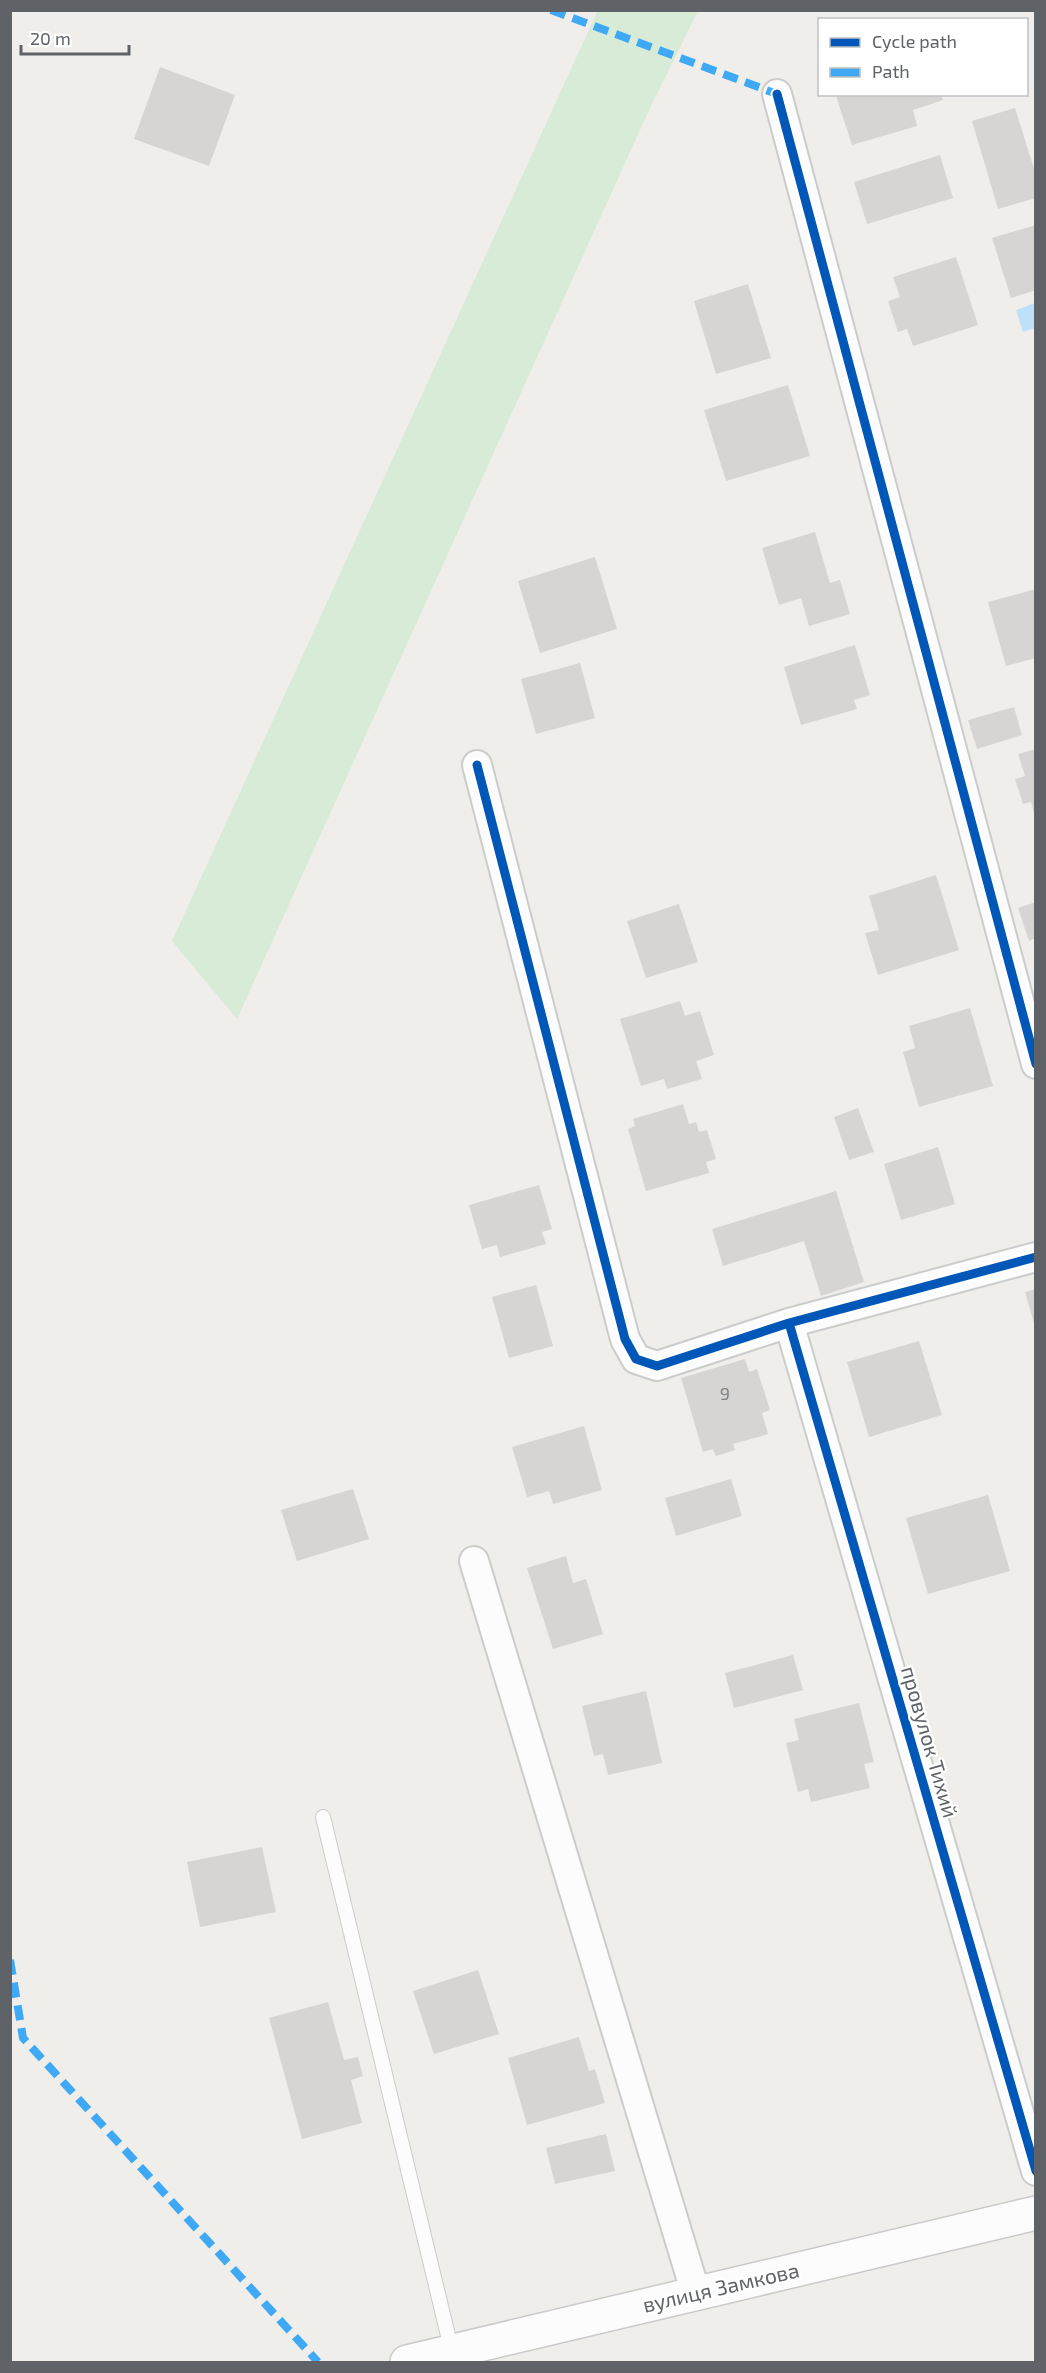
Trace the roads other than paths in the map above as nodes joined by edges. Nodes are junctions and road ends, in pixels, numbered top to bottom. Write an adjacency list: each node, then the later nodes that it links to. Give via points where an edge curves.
1 (777, 94): 3 (street)
2 (477, 765): 5 (street, via 630,1349 636,1359 657,1366)
3 (1035, 1064)
4 (1035, 1257): 5 (street)
5 (789, 1323): 8 (street, провулок Тихий)
6 (474, 1561): 10 (street)
7 (323, 1817): 11 (lane)
8 (1035, 2171)
9 (1035, 2213): 10 (street, вулиця Замкова)
10 (696, 2294): 11 (street, вулиця Замкова)
11 (452, 2352): 12 (street, вулиця Замкова)
12 (407, 2362)

